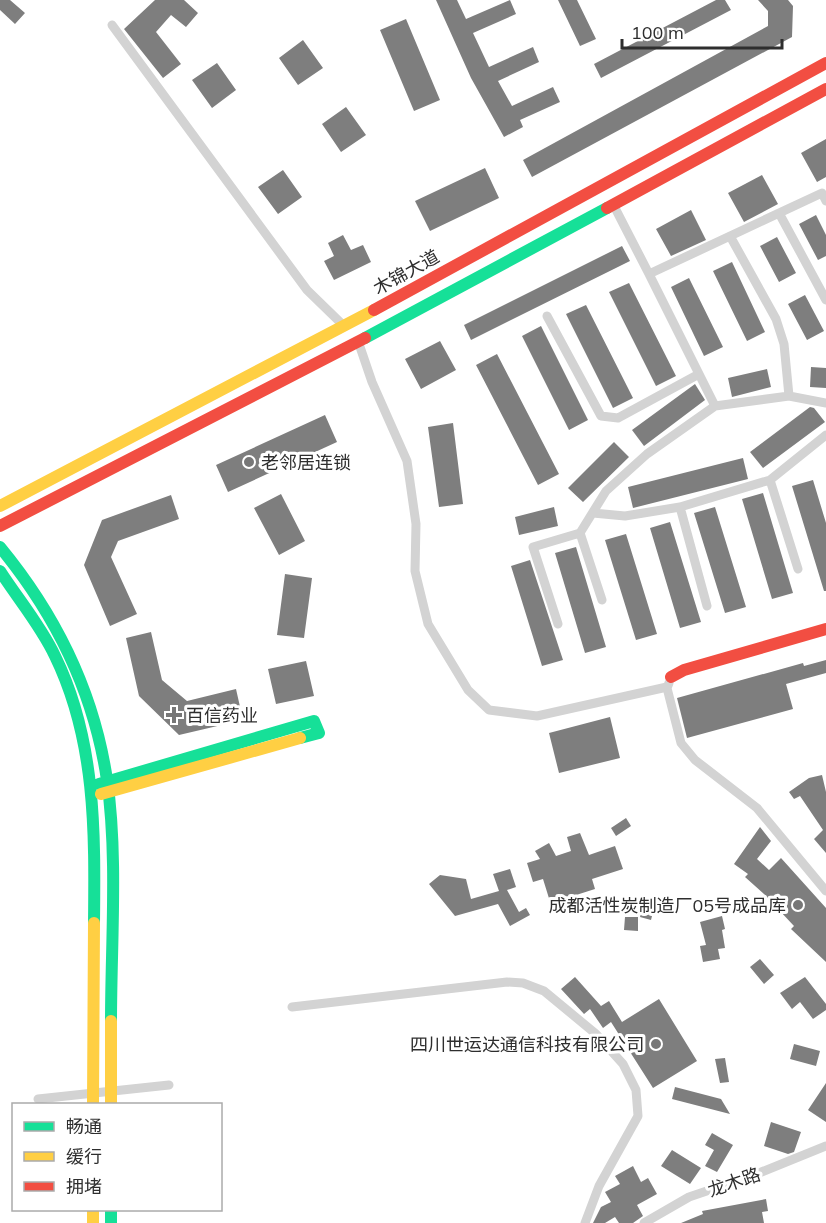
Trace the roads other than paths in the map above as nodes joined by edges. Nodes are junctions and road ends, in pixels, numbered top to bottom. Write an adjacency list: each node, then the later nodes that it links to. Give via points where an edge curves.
1 (112, 25): 11 (street, via 307,290)
2 (826, 63): 11 (street, 木锦大道)
3 (826, 89): 5 (street)
4 (825, 195): 6 (street)
5 (614, 206): 8 (street); 12 (street)
6 (779, 213): 7 (street); 9 (street)
7 (730, 236): 8 (street); 14 (street, via 776,319 784,344)
8 (649, 274): 13 (street)
9 (826, 300)
10 (547, 316): 13 (street, via 601,416 618,418)
11 (344, 326): 19 (street, 木锦大道)
12 (358, 341): 22 (street); 31 (street, via 407,461 416,524 415,571 428,624 468,690 489,710 537,716)
13 (699, 374): 16 (street)
14 (789, 396): 15 (street); 16 (street)
15 (826, 403)
16 (715, 406): 21 (street, via 614,483)
17 (826, 435): 18 (street)
18 (770, 480): 20 (street); 25 (street)
19 (0, 506)
20 (680, 507): 21 (street, via 625,516); 28 (street)
21 (593, 513): 23 (street)
22 (0, 526)
23 (580, 533): 27 (street); 29 (street, via 533,547)
24 (0, 548): 32 (street, via 15,564 68,648 85,689 103,753)
25 (798, 568)
26 (0, 571): 33 (street, via 55,655 72,700)
27 (602, 600)
28 (707, 606)
29 (558, 624)
30 (826, 629): 31 (street, via 684,670)
31 (669, 682): 34 (street, via 681,742 695,760 757,808)
32 (107, 787): 32 (street, via 318,733 314,721); 33 (street); 37 (street, via 111,817)
33 (91, 792): 39 (street, via 95,830)
34 (826, 891)
35 (292, 1007): 42 (street, via 507,982 523,983 544,992 596,1034 623,1064 636,1090 638,1116 599,1186)
36 (169, 1085): 37 (street)
37 (111, 1091): 39 (street); 40 (street)
38 (38, 1099): 39 (street)
39 (93, 1099)
40 (111, 1103)
41 (826, 1146): 43 (street, 龙木路, via 689,1197)
42 (585, 1223)
43 (644, 1223)

